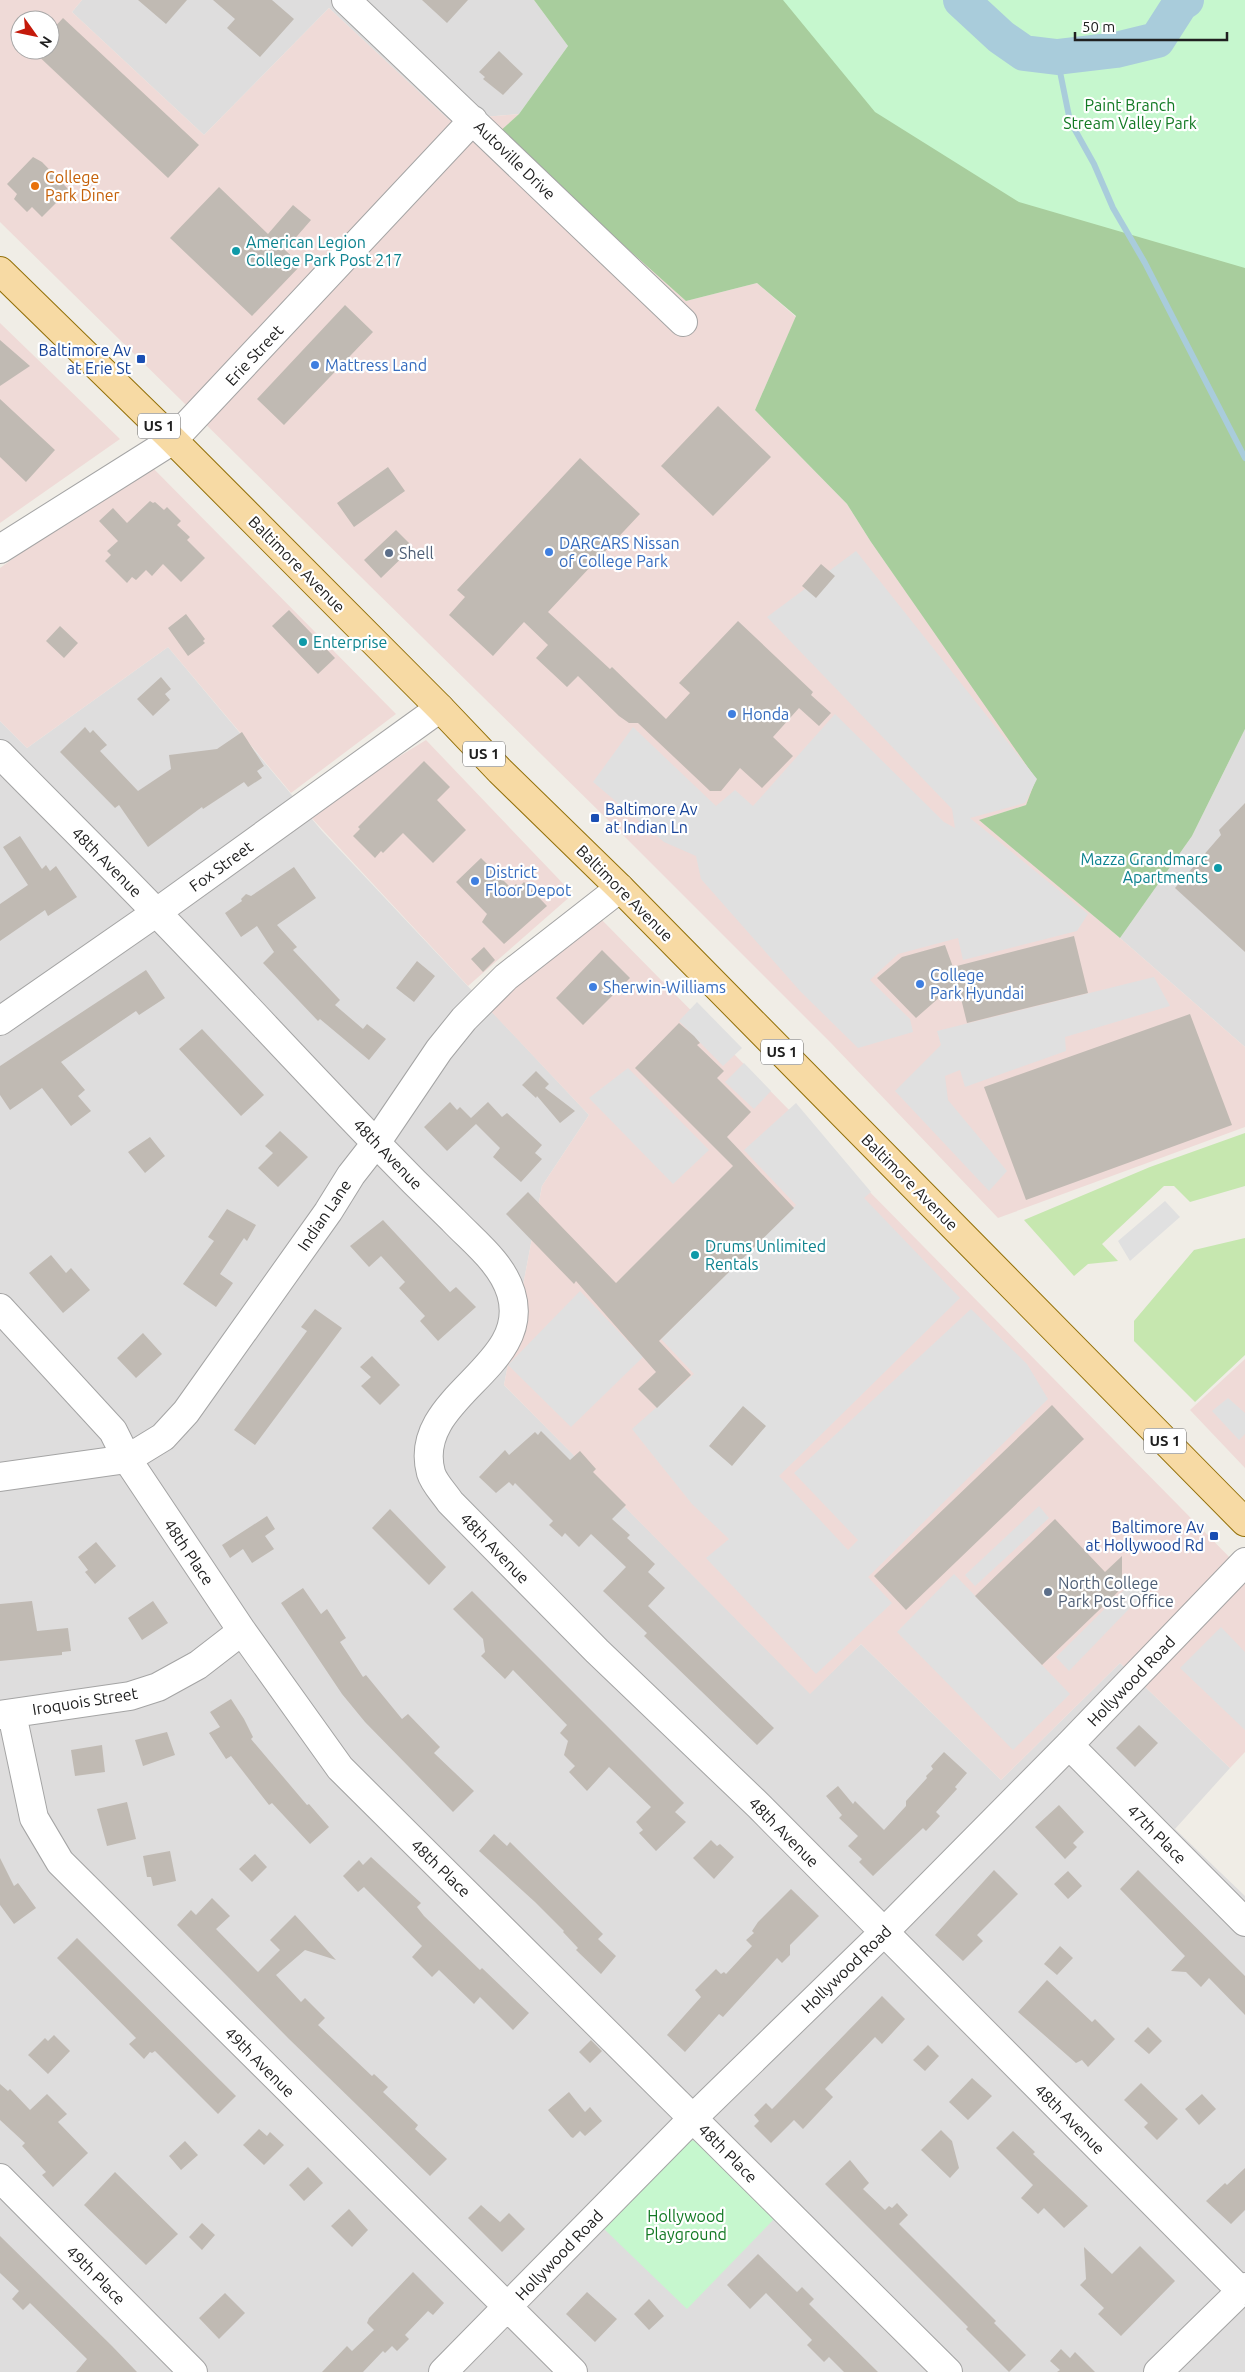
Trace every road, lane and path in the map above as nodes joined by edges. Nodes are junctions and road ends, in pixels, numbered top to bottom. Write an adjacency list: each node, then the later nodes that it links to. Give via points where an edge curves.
1 (346, 0): 2 (street, Autoville Drive)
2 (473, 120): 4 (street, Autoville Drive); 5 (street, Erie Street)
3 (0, 271): 5 (main road, Baltimore Avenue / US 1)
4 (683, 322)
5 (173, 440): 6 (street, Erie Street); 7 (main road, Baltimore Avenue / US 1)
6 (0, 549)
7 (440, 708): 9 (main road, Baltimore Avenue / US 1); 10 (street, Fox Street)
8 (0, 754): 10 (street, 48th Avenue)
9 (620, 888): 12 (street, Indian Lane, via 486,995 439,1050); 16 (main road, Baltimore Avenue / US 1)
10 (157, 912): 11 (street, Fox Street); 12 (street, 48th Avenue)
11 (0, 1021)
12 (376, 1143): 14 (street, Indian Lane, via 186,1412 163,1437); 22 (street, 48th Avenue, via 498,1267 512,1295 514,1310 504,1342 489,1366 435,1426 430,1442 431,1475 450,1502 530,1584)
13 (0, 1308): 14 (street, 48th Place, via 113,1431)
14 (127, 1459): 15 (street, Indian Lane); 18 (street, 48th Place)
15 (0, 1477)
16 (1245, 1522)
17 (1245, 1562): 20 (street, Hollywood Road)
18 (242, 1630): 19 (street, Iroquois Street, via 198,1666 158,1687 130,1696); 23 (street, 48th Place, via 340,1768)
19 (6, 1714): 26 (street, 49th Avenue, via 34,1818 60,1862)
20 (1069, 1745): 21 (street, 47th Place); 22 (street, Hollywood Road)
21 (1245, 1922)
22 (884, 1932): 23 (street, Hollywood Road); 25 (street, 48th Avenue)
23 (693, 2118): 26 (street, Hollywood Road); 30 (street, 48th Place)
24 (0, 2178): 27 (street, 49th Place)
25 (1243, 2289): 31 (street)
26 (508, 2307): 28 (street, Hollywood Road); 29 (street, 49th Avenue)
27 (193, 2372)
28 (443, 2372)
29 (573, 2372)
30 (948, 2372)
31 (1158, 2372)

